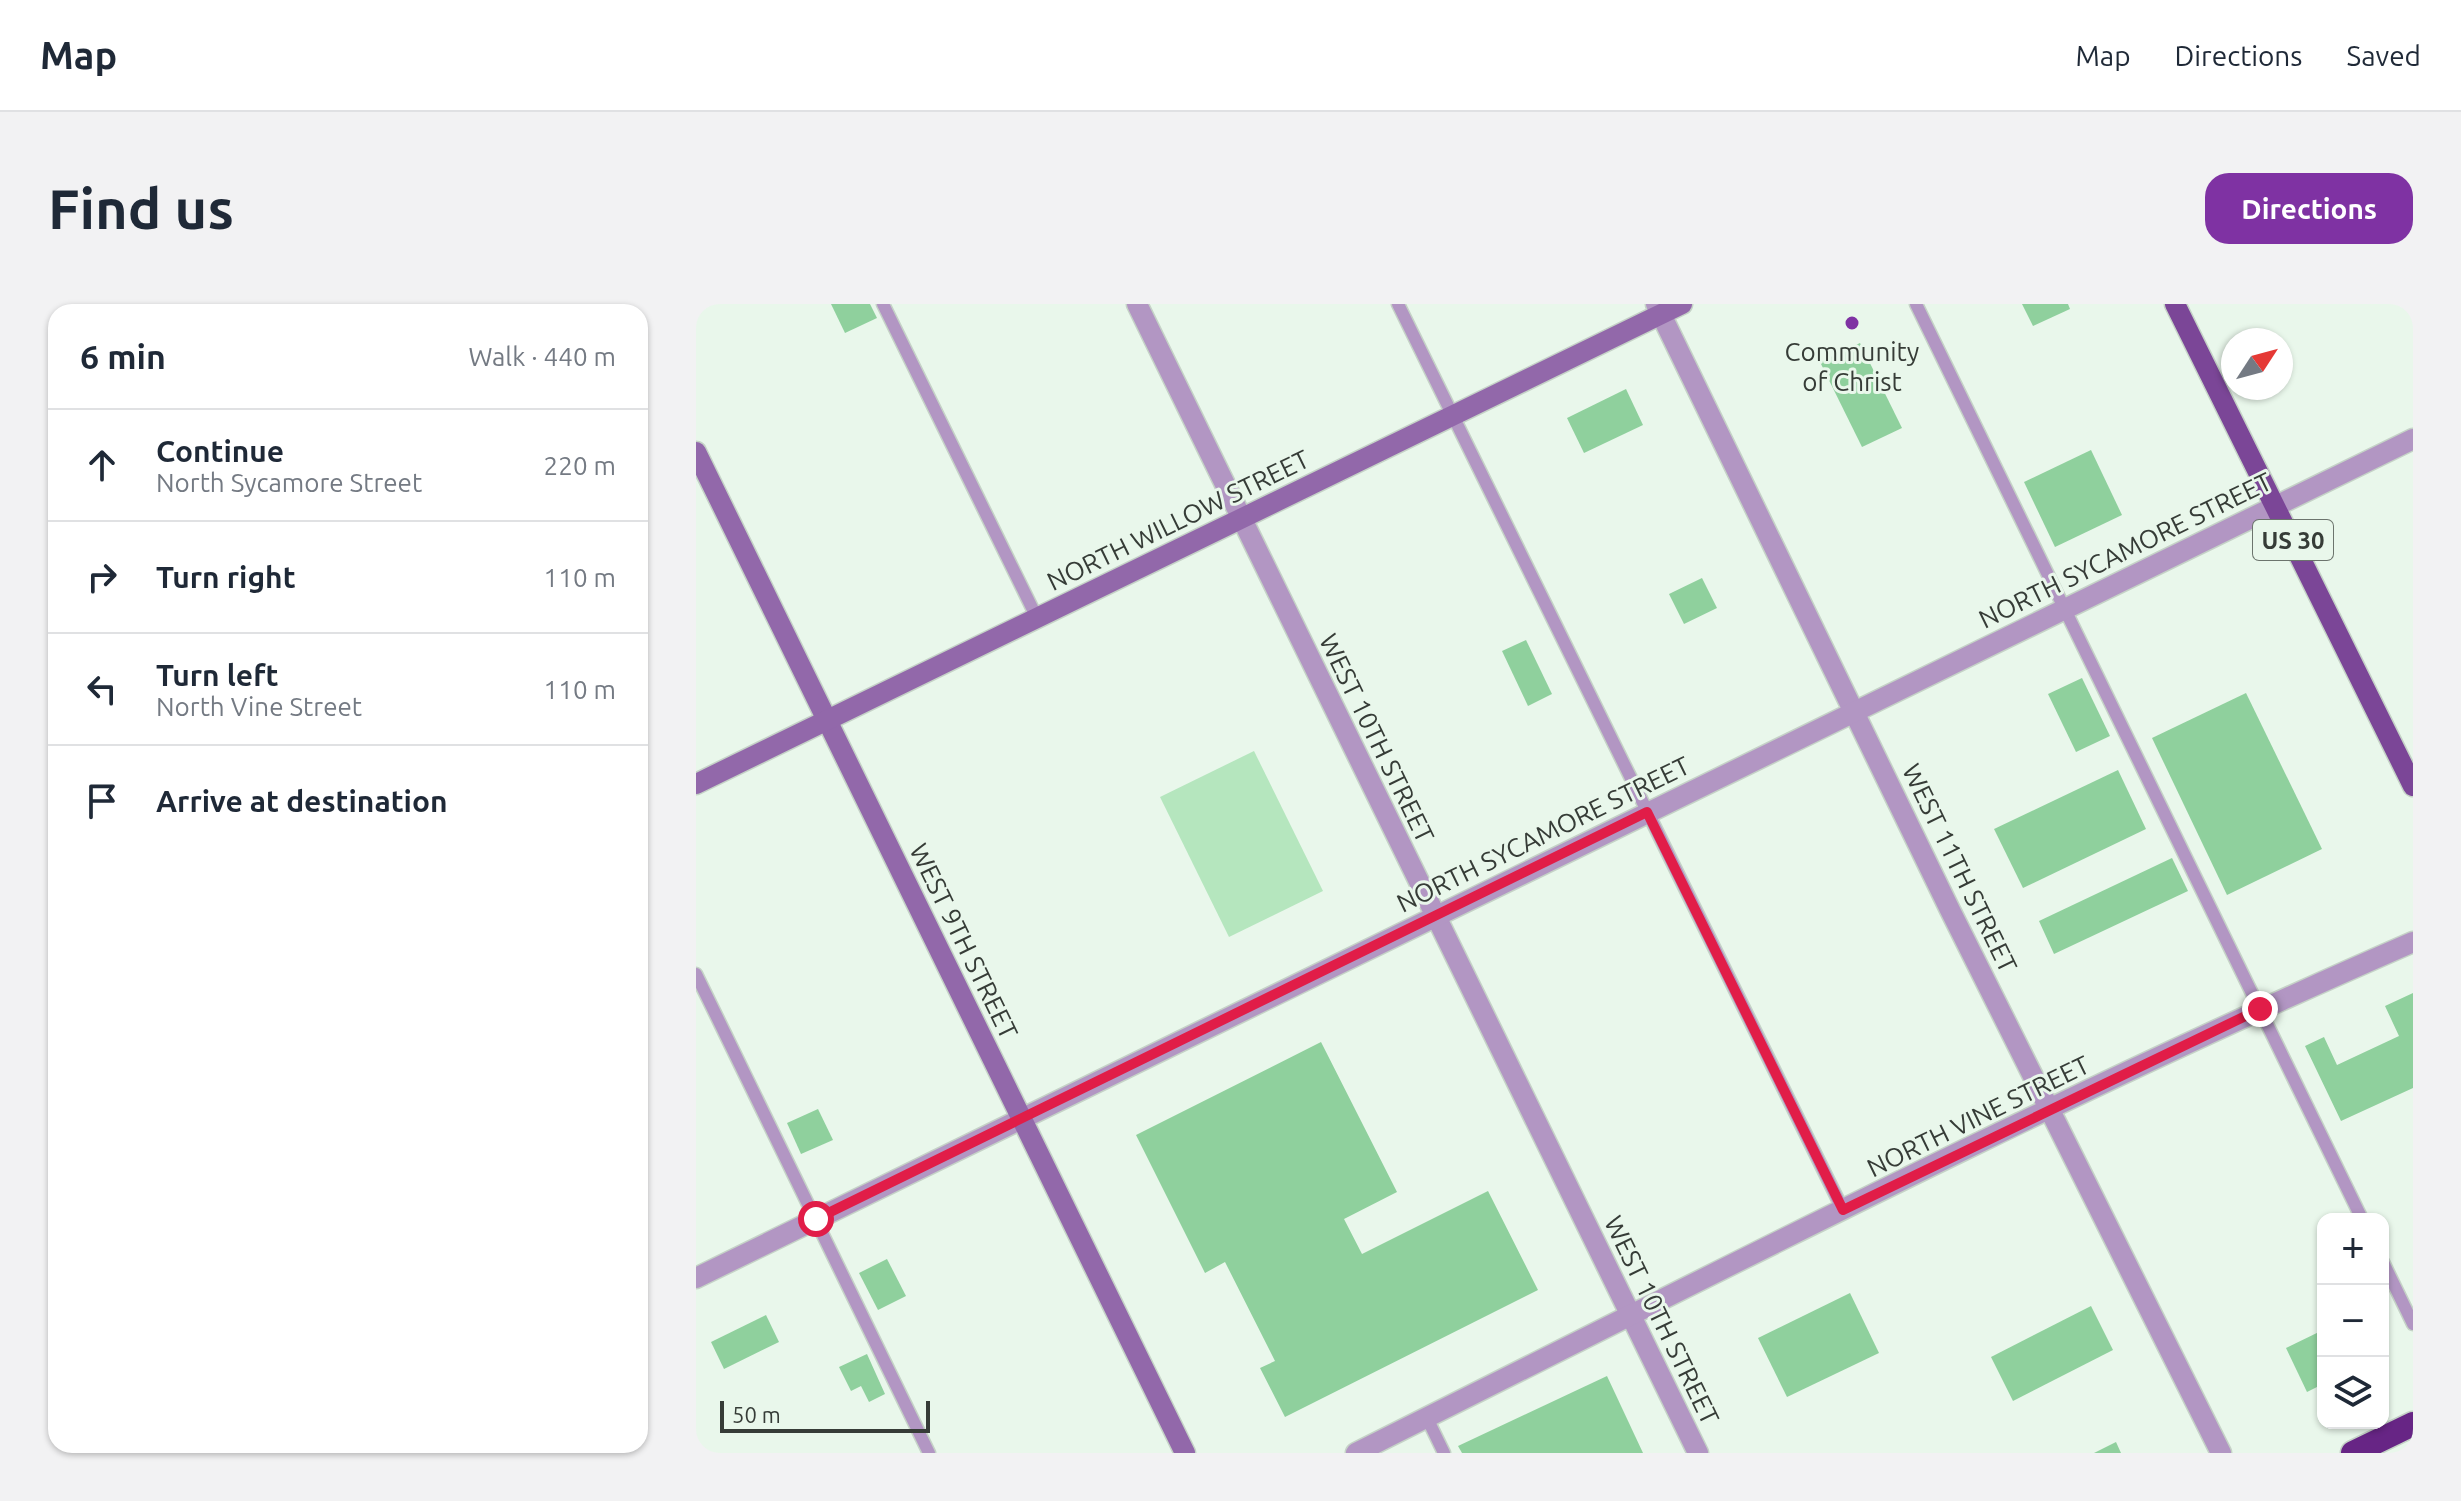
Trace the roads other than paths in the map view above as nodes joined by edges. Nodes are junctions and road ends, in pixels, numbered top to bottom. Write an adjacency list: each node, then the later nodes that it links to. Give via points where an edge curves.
1 (883, 304): 14 (lane)
2 (1137, 304): 12 (street, WEST 10TH STREET)
3 (1398, 304): 8 (lane)
4 (1682, 304): 7 (street, NORTH WILLOW STREET)
5 (1916, 304): 13 (lane)
6 (2175, 304): 11 (main road, US 30)
7 (1659, 309): 8 (street, NORTH WILLOW STREET); 15 (street, WEST 11TH STREET)
8 (1453, 415): 12 (street, NORTH WILLOW STREET); 19 (lane)
9 (2413, 439): 11 (street, NORTH SYCAMORE STREET)
10 (696, 452): 16 (street, WEST 9TH STREET)
11 (2276, 505): 13 (street, NORTH SYCAMORE STREET); 18 (main road, US 30)
12 (1242, 518): 14 (street, NORTH WILLOW STREET); 20 (street, WEST 10TH STREET)
13 (2065, 608): 15 (street, NORTH SYCAMORE STREET); 23 (lane)
14 (1037, 618): 16 (street, NORTH WILLOW STREET)
15 (1855, 710): 19 (street, NORTH SYCAMORE STREET); 24 (street, WEST 11TH STREET)
16 (827, 720): 17 (street, NORTH WILLOW STREET); 25 (street, WEST 9TH STREET)
17 (696, 784)
18 (2413, 786)
19 (1647, 812): 20 (street, NORTH SYCAMORE STREET); 26 (lane)
20 (1434, 916): 25 (street, NORTH SYCAMORE STREET); 31 (street, WEST 10TH STREET)
21 (2413, 942): 23 (street, NORTH VINE STREET)
22 (696, 974): 28 (lane)
23 (2260, 1009): 24 (street, NORTH VINE STREET); 27 (lane)
24 (2050, 1110): 26 (street, NORTH VINE STREET); 40 (street, WEST 11TH STREET)
25 (1021, 1118): 28 (street, NORTH SYCAMORE STREET); 36 (street, WEST 9TH STREET)
26 (1843, 1210): 31 (street, NORTH VINE STREET)
27 (2359, 1213)
28 (816, 1219): 30 (street, NORTH SYCAMORE STREET); 35 (lane)
29 (2389, 1274): 32 (lane)
30 (696, 1278)
31 (1630, 1316): 33 (street, NORTH VINE STREET); 39 (street, WEST 10TH STREET)
32 (2413, 1324)
33 (1427, 1418): 37 (street, NORTH VINE STREET); 38 (lane)
34 (2413, 1424): 41 (highway)
35 (929, 1453)
36 (1185, 1453)
37 (1356, 1453)
38 (1444, 1453)
39 (1698, 1453)
40 (2221, 1453)
41 (2353, 1453)

